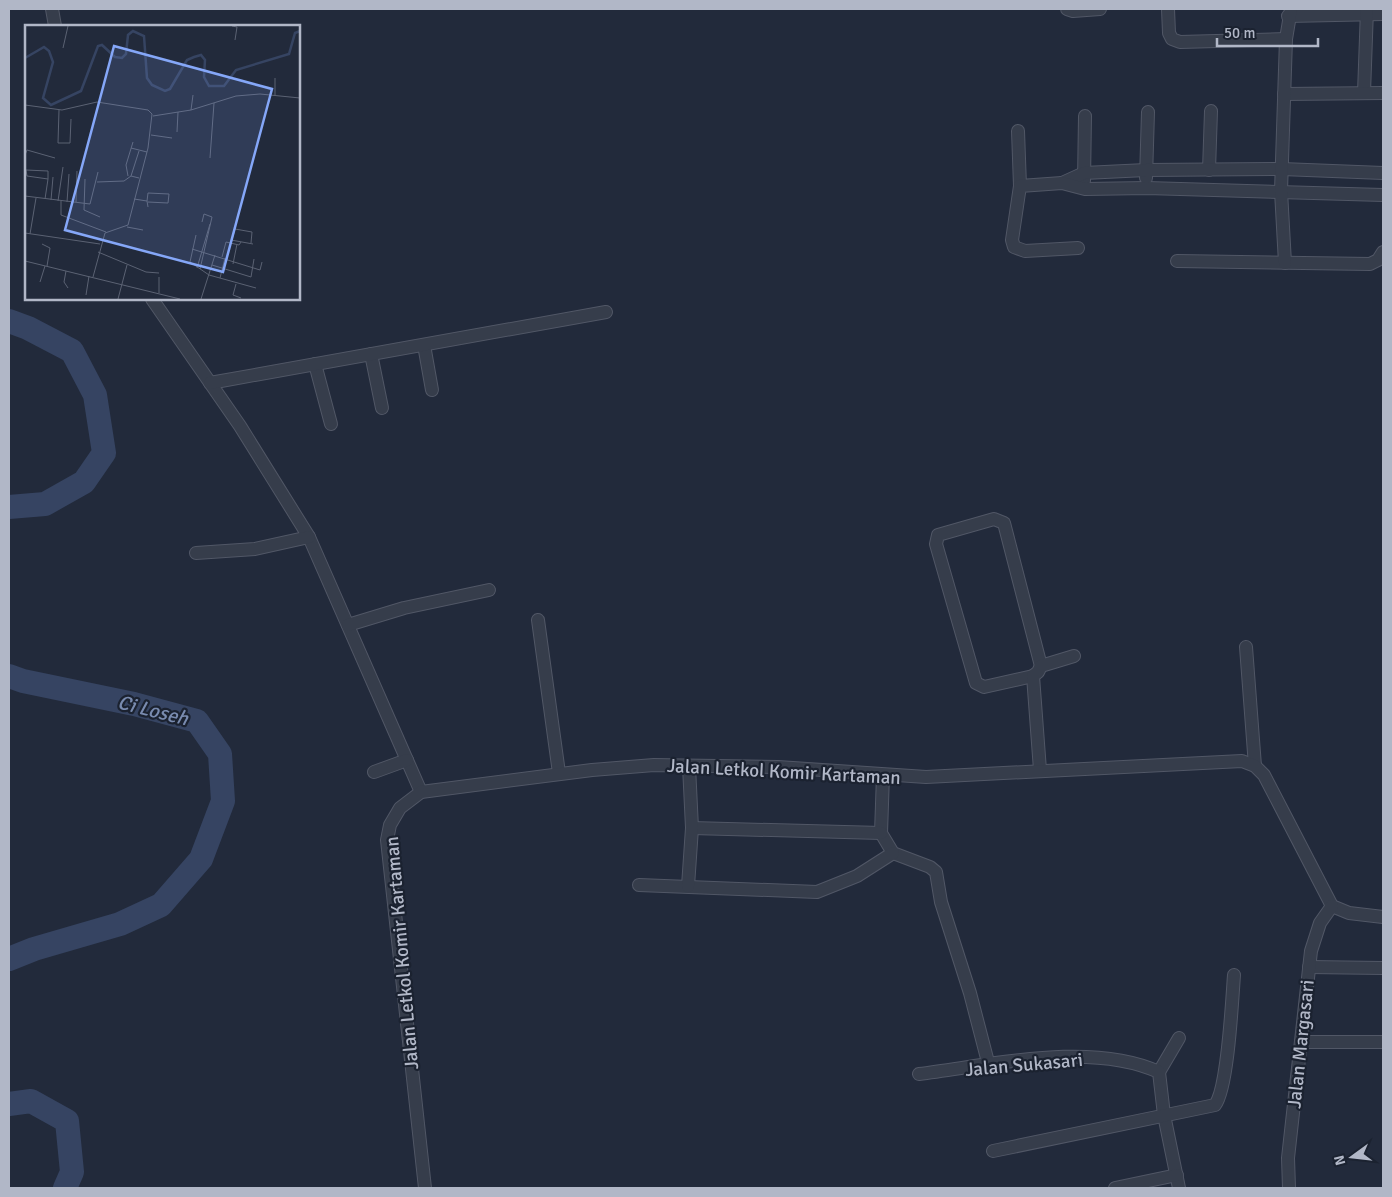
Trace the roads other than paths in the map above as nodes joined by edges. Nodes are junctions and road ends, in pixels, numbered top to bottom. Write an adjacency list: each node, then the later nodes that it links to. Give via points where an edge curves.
1 (52, 9): 8 (street)
2 (1067, 9): 3 (street)
3 (1100, 9)
4 (1168, 9): 9 (street, via 1169,33 1172,39 1180,42)
5 (1367, 11): 6 (street); 7 (street); 10 (street)
6 (1289, 12): 9 (street)
7 (1383, 14)
8 (55, 25)
9 (1286, 38): 12 (street)
10 (1364, 93): 11 (street); 12 (street)
11 (1383, 93)
12 (1284, 94): 17 (street)
13 (1211, 111): 19 (street)
14 (1148, 112): 18 (street)
15 (1085, 116): 20 (street)
16 (1018, 131): 23 (street)
17 (1282, 169): 19 (street); 21 (street); 26 (street)
18 (1146, 170): 19 (street); 20 (street); 24 (street)
19 (1209, 170)
20 (1084, 173): 22 (street); 25 (street)
21 (1383, 173)
22 (1062, 183): 23 (street); 25 (street)
23 (1020, 186): 28 (street, via 1012,240 1014,247 1025,251)
24 (1146, 188): 25 (street); 26 (street)
25 (1085, 189)
26 (1281, 191): 27 (street); 31 (street)
27 (1383, 195)
28 (1078, 248)
29 (1383, 252): 31 (street, via 1370,264)
30 (1178, 261): 31 (street)
31 (1285, 263)
32 (153, 300): 37 (street)
33 (606, 312): 34 (street)
34 (424, 344): 35 (street); 38 (street)
35 (371, 354): 36 (street); 39 (street)
36 (315, 364): 37 (street); 40 (street)
37 (210, 383): 41 (street, via 277,482)
38 (432, 390)
39 (382, 408)
40 (331, 424)
41 (309, 537): 42 (street, via 254,549); 45 (street)
42 (196, 553)
43 (489, 590): 45 (street, via 404,608)
44 (538, 620): 54 (street)
45 (348, 625): 49 (street)
46 (1246, 647): 51 (street)
47 (1074, 656): 48 (street)
48 (1037, 671): 48 (street, via 984,687 976,683 936,544 938,535 994,519 1004,523); 52 (street)
49 (407, 760): 53 (street); 56 (street)
50 (688, 766): 54 (street, Jalan Letkol Komir Kartaman, via 654,765); 55 (street, Jalan Letkol Komir Kartaman, via 778,766); 57 (street)
51 (1255, 766): 52 (street, Jalan Letkol Komir Kartaman, via 1224,760); 62 (street, via 1270,785)
52 (1040, 770): 55 (street, Jalan Letkol Komir Kartaman, via 926,777)
53 (374, 772)
54 (559, 773): 56 (street, Jalan Letkol Komir Kartaman)
55 (883, 775): 58 (street)
56 (421, 792): 76 (street, Jalan Letkol Komir Kartaman, via 400,808 390,825 387,840)
57 (692, 828): 58 (street); 61 (street)
58 (881, 832): 59 (street)
59 (892, 853): 61 (street, via 857,876 817,892); 70 (street, via 936,872 941,902)
60 (638, 885): 61 (street)
61 (688, 886)
62 (1332, 906): 63 (street, via 1349,913); 64 (street, Jalan Margasari, via 1314,937)
63 (1383, 917)
64 (1309, 967): 65 (street); 68 (street, Jalan Margasari)
65 (1383, 968)
66 (1234, 975): 73 (street, via 1226,1057 1217,1102 1211,1107)
67 (1179, 1038): 71 (street)
68 (1301, 1042): 69 (street); 79 (street, Jalan Margasari, via 1288,1158)
69 (1382, 1042)
70 (990, 1066): 71 (street, Jalan Sukasari, via 1038,1059 1090,1058 1135,1064); 72 (street, Jalan Sukasari)
71 (1159, 1072): 73 (street)
72 (919, 1074)
73 (1164, 1115): 74 (street); 75 (street)
74 (993, 1151)
75 (1177, 1175): 77 (street); 78 (street)
76 (425, 1188)
77 (1115, 1188)
78 (1179, 1188)
79 (1289, 1188)

